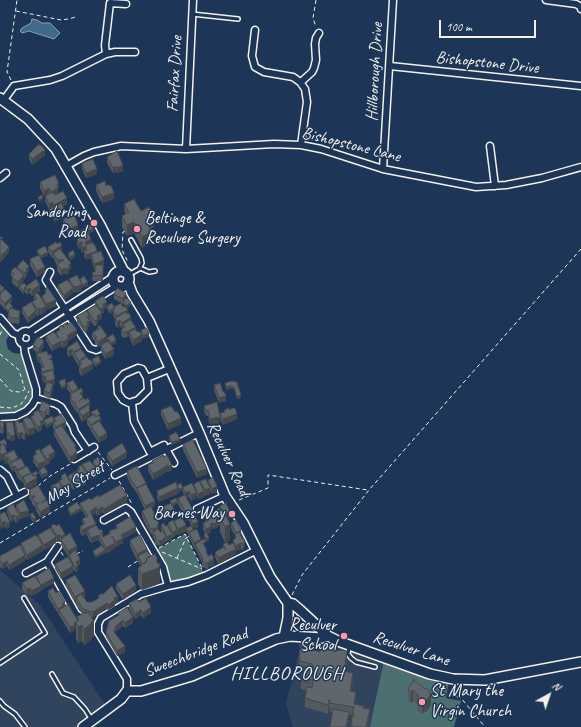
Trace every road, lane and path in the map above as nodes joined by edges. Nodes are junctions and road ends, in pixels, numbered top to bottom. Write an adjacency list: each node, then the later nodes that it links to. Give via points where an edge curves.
1 (16, 0): 8 (path)
2 (193, 0): 9 (street, Fairfax Drive)
3 (316, 0): 13 (path, via 314,18)
4 (393, 0): 18 (street, Hillborough Drive)
5 (546, 0): 7 (street, via 576,4)
6 (126, 4): 17 (street, via 110,3)
7 (581, 8)
8 (15, 11): 10 (path, via 61,20); 20 (path, via 7,72)
9 (192, 14): 11 (lane); 25 (street, Fairfax Drive)
10 (76, 17)
11 (238, 19)
12 (255, 30): 15 (street)
13 (319, 33): 19 (street, via 315,44 314,68)
14 (246, 38): 15 (street)
15 (254, 39): 19 (street, via 252,56 253,63 258,69 290,75)
16 (135, 52): 17 (street)
17 (106, 54): 20 (street, via 62,76)
18 (390, 66): 21 (street, Bishopstone Drive); 28 (street, Hillborough Drive)
19 (301, 82): 23 (street, via 308,97)
20 (14, 86): 22 (street)
21 (581, 86)
22 (2, 99): 26 (street, Reculver Road, via 44,135)
23 (301, 145): 25 (street, Bishopstone Lane); 28 (street, Bishopstone Lane)
24 (490, 146): 29 (street)
25 (186, 149): 26 (street, Bishopstone Lane, via 130,145 112,147 84,156)
26 (66, 166): 36 (street, Reculver Road, via 115,254)
27 (581, 167): 29 (street, Bishopstone Lane, via 542,178)
28 (383, 169): 29 (street, Bishopstone Lane, via 476,187)
29 (495, 186)
30 (124, 231): 36 (path, via 122,250 128,262)
31 (131, 240): 33 (lane, via 142,261)
32 (581, 249): 63 (path)
33 (140, 268): 34 (lane, via 149,272); 36 (lane)
34 (155, 271)
35 (50, 272): 37 (street, via 43,280)
36 (121, 277): 37 (street); 38 (street); 46 (street, Reculver Road, via 149,321)
37 (64, 309): 38 (street); 40 (street)
38 (69, 316): 42 (street); 44 (street, via 90,348 96,350)
39 (0, 318): 41 (street)
40 (29, 332): 41 (street, via 24,332); 42 (street)
41 (20, 336): 43 (street, via 20,341)
42 (33, 338): 43 (street, via 31,343)
43 (24, 345): 50 (street)
44 (103, 347)
45 (0, 354): 49 (path, via 19,370)
46 (169, 369): 47 (street); 54 (street, Reculver Road)
47 (147, 378): 51 (street, via 147,391); 51 (street, via 142,369 138,368 127,372 118,380 117,388 121,397)
48 (0, 379): 49 (path, via 11,391)
49 (25, 390): 52 (path, via 28,391 20,405 11,408)
50 (36, 398): 53 (street, via 26,411 16,416); 57 (street, via 62,406)
51 (132, 403): 56 (street, via 134,422 150,452)
52 (0, 407)
53 (0, 417)
54 (199, 433): 56 (street, May Street); 66 (street, Reculver Road)
55 (94, 447): 57 (street)
56 (165, 447): 59 (street); 61 (street, May Street)
57 (88, 451): 58 (street)
58 (74, 460): 62 (path, via 72,464)
59 (174, 463)
60 (0, 470): 65 (street, via 7,476)
61 (115, 475): 72 (path, May Street)
62 (38, 486)
63 (369, 490): 66 (path, via 268,475 268,488); 87 (path, via 302,575)
64 (25, 492): 65 (street)
65 (17, 496): 67 (street)
66 (227, 500): 68 (street); 74 (street, Reculver Road)
67 (0, 505)
68 (197, 508)
69 (104, 520): 85 (street, via 126,508 131,512 163,567)
70 (191, 535): 71 (path)
71 (187, 537): 78 (path); 78 (path, via 185,534 156,549); 82 (path)
72 (0, 543)
73 (58, 546): 79 (path); 80 (street)
74 (257, 550): 84 (street); 87 (street, Reculver Road, via 270,577)
75 (83, 552): 76 (path)
76 (73, 556)
77 (140, 559): 81 (path)
78 (177, 559): 82 (path)
79 (66, 560)
80 (47, 562): 83 (street); 88 (street, via 76,614)
81 (128, 567)
82 (203, 570): 84 (path)
83 (26, 573)
84 (207, 576): 85 (street)
85 (168, 586): 88 (street, via 141,594 104,616)
86 (24, 598): 93 (lane, via 45,633)
87 (288, 603): 89 (street, Reculver Lane, via 293,604); 90 (street)
88 (98, 624): 96 (street, via 98,632 127,679)
89 (328, 636): 90 (street, Reculver Lane); 91 (street, Reculver Lane)
90 (284, 637): 96 (street, Sweechbridge Road, via 192,676 141,691)
91 (349, 644): 92 (street, Reculver Lane, via 430,674 462,680 486,680); 94 (lane, via 348,654 351,658)
92 (581, 662)
93 (0, 663)
94 (375, 667)
95 (52, 674): 99 (lane, via 63,693 74,697)
96 (127, 691): 99 (street, Sweechbridge Road, via 121,699)
97 (450, 695): 102 (path, via 461,698)
98 (0, 701): 100 (lane)
99 (92, 720): 101 (street, Sweechbridge Road)
100 (25, 727)
101 (83, 727)
102 (485, 727)

